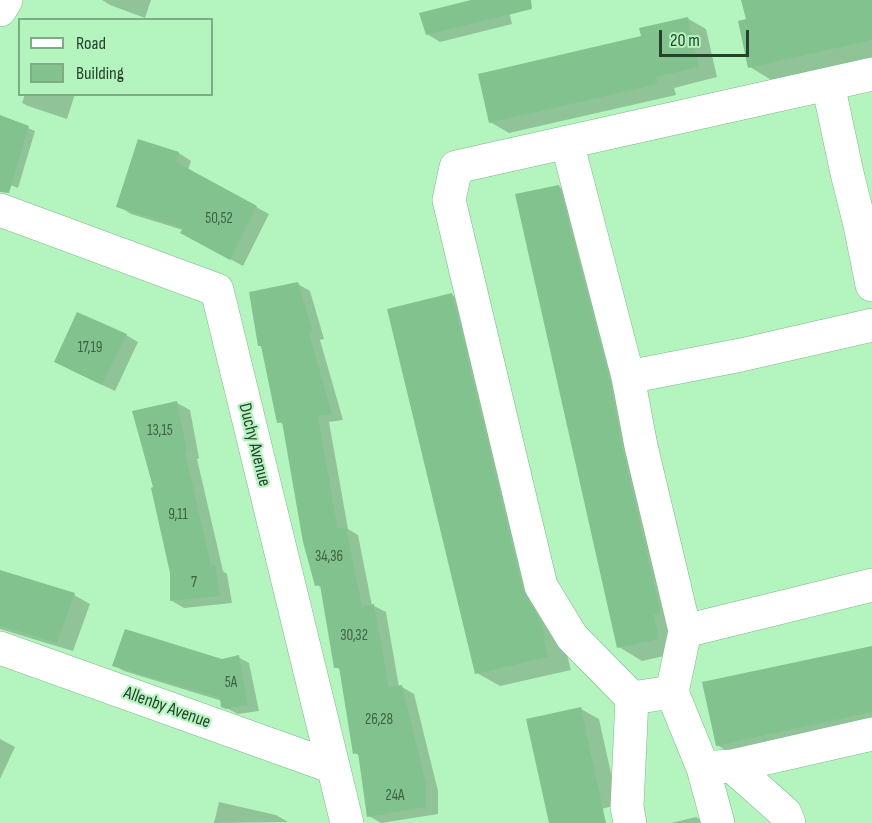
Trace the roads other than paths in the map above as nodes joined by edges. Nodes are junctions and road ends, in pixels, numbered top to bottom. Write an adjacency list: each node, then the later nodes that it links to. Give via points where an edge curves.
1 (6, 0): 2 (street)
2 (0, 10)
3 (872, 74): 4 (street)
4 (828, 84): 5 (street); 7 (street)
5 (567, 142): 9 (street); 14 (street, via 456,167 449,200 541,586 572,637)
6 (0, 210): 16 (street, Duchy Avenue, via 217,290)
7 (872, 285)
8 (872, 325): 9 (street)
9 (628, 377): 11 (street)
10 (872, 585): 11 (street)
11 (685, 631): 13 (street)
12 (0, 648): 16 (street, Allenby Avenue)
13 (672, 692): 14 (street); 17 (street)
14 (632, 698): 19 (street, via 627,807)
15 (872, 734): 17 (street)
16 (333, 767): 18 (street, Duchy Avenue)
17 (717, 767): 20 (street); 21 (street, via 784,813)
18 (347, 823)
19 (630, 823)
20 (718, 823)
21 (789, 823)

